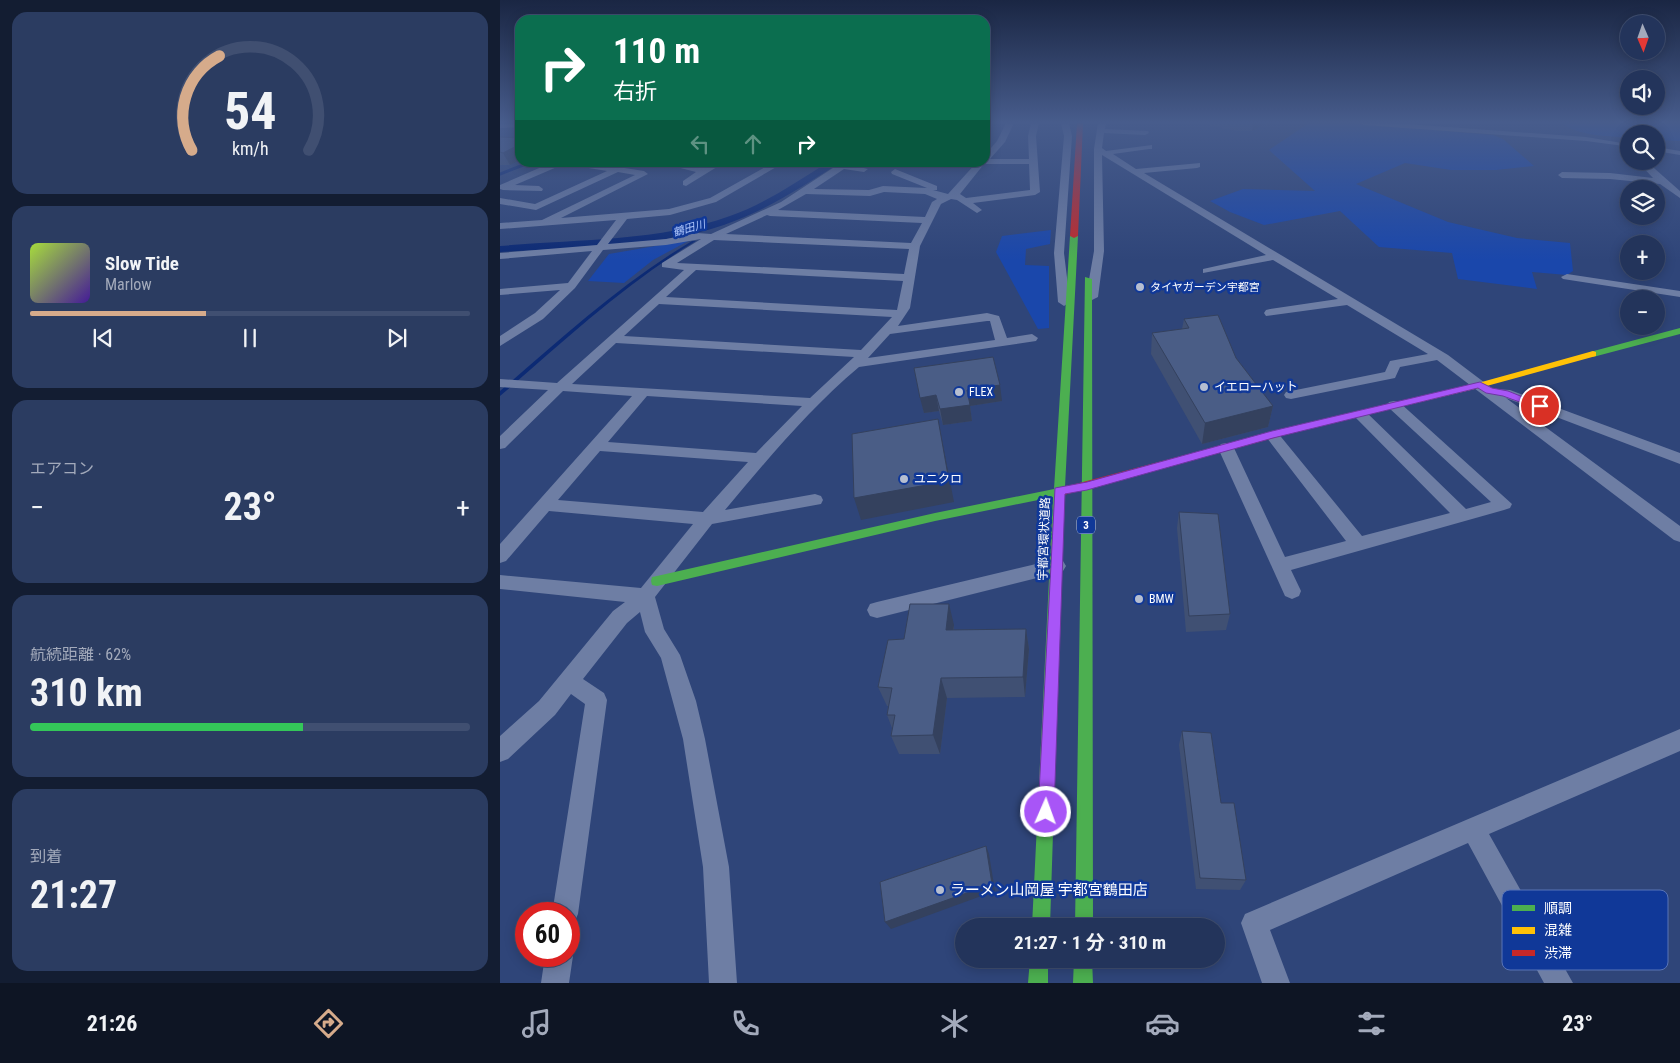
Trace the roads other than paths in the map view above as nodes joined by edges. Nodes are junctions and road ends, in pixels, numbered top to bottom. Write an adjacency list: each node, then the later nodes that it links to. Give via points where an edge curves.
1 (545, 169): 24 (street, via 503,187)
2 (609, 169): 14 (street)
3 (692, 169): 16 (street)
4 (706, 169): 16 (street)
5 (769, 169): 31 (street, via 712,200 670,212)
6 (839, 169): 25 (street)
7 (977, 169): 27 (street, via 955,194)
8 (1034, 169): 27 (street, via 1035,192)
9 (1079, 169): 77 (main road, 宇都宮環状道路 / 3)
10 (1083, 169): 54 (main road, 3)
11 (1101, 169): 54 (street, via 1099,251)
12 (1133, 169): 17 (street)
13 (1158, 169): 17 (street)
14 (616, 170): 28 (street, via 536,207); 33 (street, via 644,174)
15 (1650, 170): 21 (street)
16 (702, 171): 22 (street)
17 (1137, 171): 39 (street)
18 (895, 172): 27 (street)
19 (1562, 175): 20 (street)
20 (1645, 180)
21 (1660, 180)
22 (686, 183)
23 (1665, 184): 26 (street)
24 (539, 189)
25 (806, 191): 27 (street, via 927,191); 30 (street)
26 (1680, 195)
27 (957, 199): 29 (street); 32 (street, via 937,202)
28 (500, 201)
29 (977, 210)
30 (767, 213): 32 (street); 35 (street)
31 (624, 216): 33 (street); 37 (street)
32 (929, 220): 36 (street)
33 (543, 223): 34 (street)
34 (500, 226)
35 (712, 237): 36 (street); 37 (street); 40 (street, via 666,265)
36 (915, 246): 43 (street)
37 (602, 247): 38 (street); 44 (street)
38 (500, 256)
39 (1276, 256): 41 (street); 48 (street)
40 (694, 267): 43 (street); 47 (street)
41 (1207, 271)
42 (1567, 277): 46 (street)
43 (911, 278): 50 (street)
44 (571, 286): 45 (street); 52 (street)
45 (500, 292)
46 (1680, 294)
47 (657, 300): 50 (street); 57 (street)
48 (1350, 301): 49 (street); 60 (street)
49 (1270, 313)
50 (901, 314): 53 (street)
51 (500, 326): 52 (street)
52 (524, 326): 58 (street)
53 (887, 331): 59 (street, via 987,317 995,319); 61 (street)
54 (1086, 331): 76 (main road, 3)
55 (1680, 331): 64 (main road)
56 (1032, 338): 59 (street)
57 (614, 339): 61 (street); 63 (street)
58 (500, 342)
59 (1002, 342): 61 (street)
60 (1439, 356): 64 (street); 66 (street, via 1395,364 1390,375)
61 (859, 358): 67 (street)
62 (500, 382): 63 (street)
63 (560, 387): 65 (street); 71 (street)
64 (1484, 388): 68 (main road); 75 (street); 82 (street)
65 (643, 392): 67 (street); 72 (street)
66 (1292, 395)
67 (813, 402): 74 (street)
68 (1394, 405): 69 (main road); 80 (street, via 1504,504)
69 (1360, 414): 70 (main road); 80 (street)
70 (1272, 435): 73 (main road); 83 (street)
71 (500, 444)
72 (597, 446): 74 (street); 79 (street)
73 (1226, 448): 76 (main road); 86 (street)
74 (760, 458): 81 (street)
75 (1680, 459)
76 (1087, 486): 77 (main road); 98 (main road, 3)
77 (1059, 491): 85 (main road, 宇都宮環状道路 / 3); 88 (main road)
78 (815, 500): 81 (street)
79 (544, 505): 81 (street); 84 (street)
80 (1463, 516): 83 (street)
81 (707, 519): 88 (street)
82 (1680, 535)
83 (1358, 544): 86 (street)
84 (500, 556)
85 (1057, 566): 90 (street); 97 (main road, 宇都宮環状道路 / 3)
86 (1280, 566): 89 (street)
87 (500, 582): 88 (street)
88 (651, 588): 91 (street, via 620,617); 104 (street, via 655,632 670,655 694,739 716,867)
89 (1292, 592)
90 (877, 610)
91 (569, 681): 93 (street, via 530,725); 96 (street, via 596,700)
92 (1680, 740): 94 (street)
93 (500, 751)
94 (1473, 829): 95 (street); 107 (street, via 1254,923)
95 (1507, 890)
96 (567, 902)
97 (1041, 918)
98 (1084, 918)
99 (557, 967): 103 (street)
100 (1039, 968): 105 (main road)
101 (1084, 968): 106 (main road)
102 (1552, 970): 108 (street)
103 (555, 983)
104 (724, 983)
105 (1038, 983)
106 (1083, 983)
107 (1276, 983)
108 (1559, 983)

